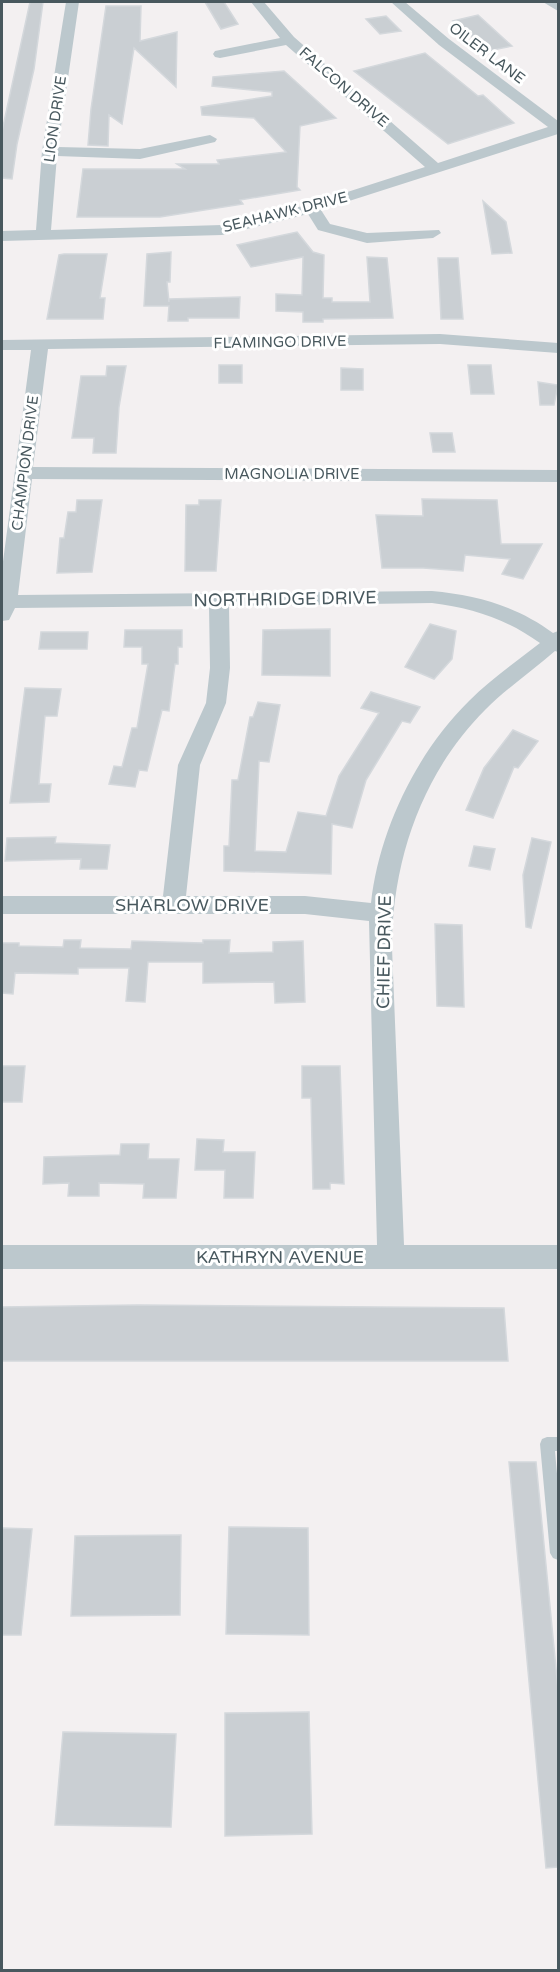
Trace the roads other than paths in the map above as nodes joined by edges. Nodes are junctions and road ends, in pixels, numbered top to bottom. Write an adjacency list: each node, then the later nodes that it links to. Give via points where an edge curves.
1 (72, 2): 10 (street, LION DRIVE)
2 (256, 2): 6 (street, FALCON DRIVE)
3 (397, 2): 8 (street, OILER LANE)
4 (550, 2): 5 (street)
5 (558, 8)
6 (289, 40): 7 (street); 11 (street, FALCON DRIVE)
7 (220, 54)
8 (558, 128): 11 (street, SEAHAWK DRIVE)
9 (210, 140): 10 (street, via 140,154)
10 (50, 152): 15 (street, LION DRIVE)
11 (435, 168): 12 (street, SEAHAWK DRIVE)
12 (312, 208): 13 (street, via 324,227 367,238); 15 (street, SEAHAWK DRIVE, via 222,230)
13 (434, 233)
14 (2, 236): 15 (street, SEAHAWK DRIVE)
15 (43, 236)
16 (2, 345): 17 (street, FLAMINGO DRIVE)
17 (40, 345): 18 (street, FLAMINGO DRIVE, via 440,339); 19 (street, CHAMPION DRIVE)
18 (558, 348)
19 (24, 473): 20 (street, MAGNOLIA DRIVE); 22 (street, CHAMPION DRIVE)
20 (558, 476)
21 (219, 601): 22 (street, NORTHRIDGE DRIVE); 23 (street, NORTHRIDGE DRIVE, via 389,596 456,599 501,612); 24 (street, via 216,703 189,765)
22 (3, 607)
23 (557, 642): 26 (street, CHIEF DRIVE, via 503,680 472,710 435,761 413,797 401,829 388,869)
24 (174, 904): 25 (street, SHARLOW DRIVE); 26 (street, SHARLOW DRIVE, via 305,905)
25 (2, 905)
26 (382, 913): 28 (street, CHIEF DRIVE)
27 (2, 1257): 28 (street, KATHRYN AVENUE)
28 (391, 1257): 29 (street, KATHRYN AVENUE)
29 (558, 1257)
30 (558, 1444): 31 (lane, via 547,1444)
31 (558, 1553)

